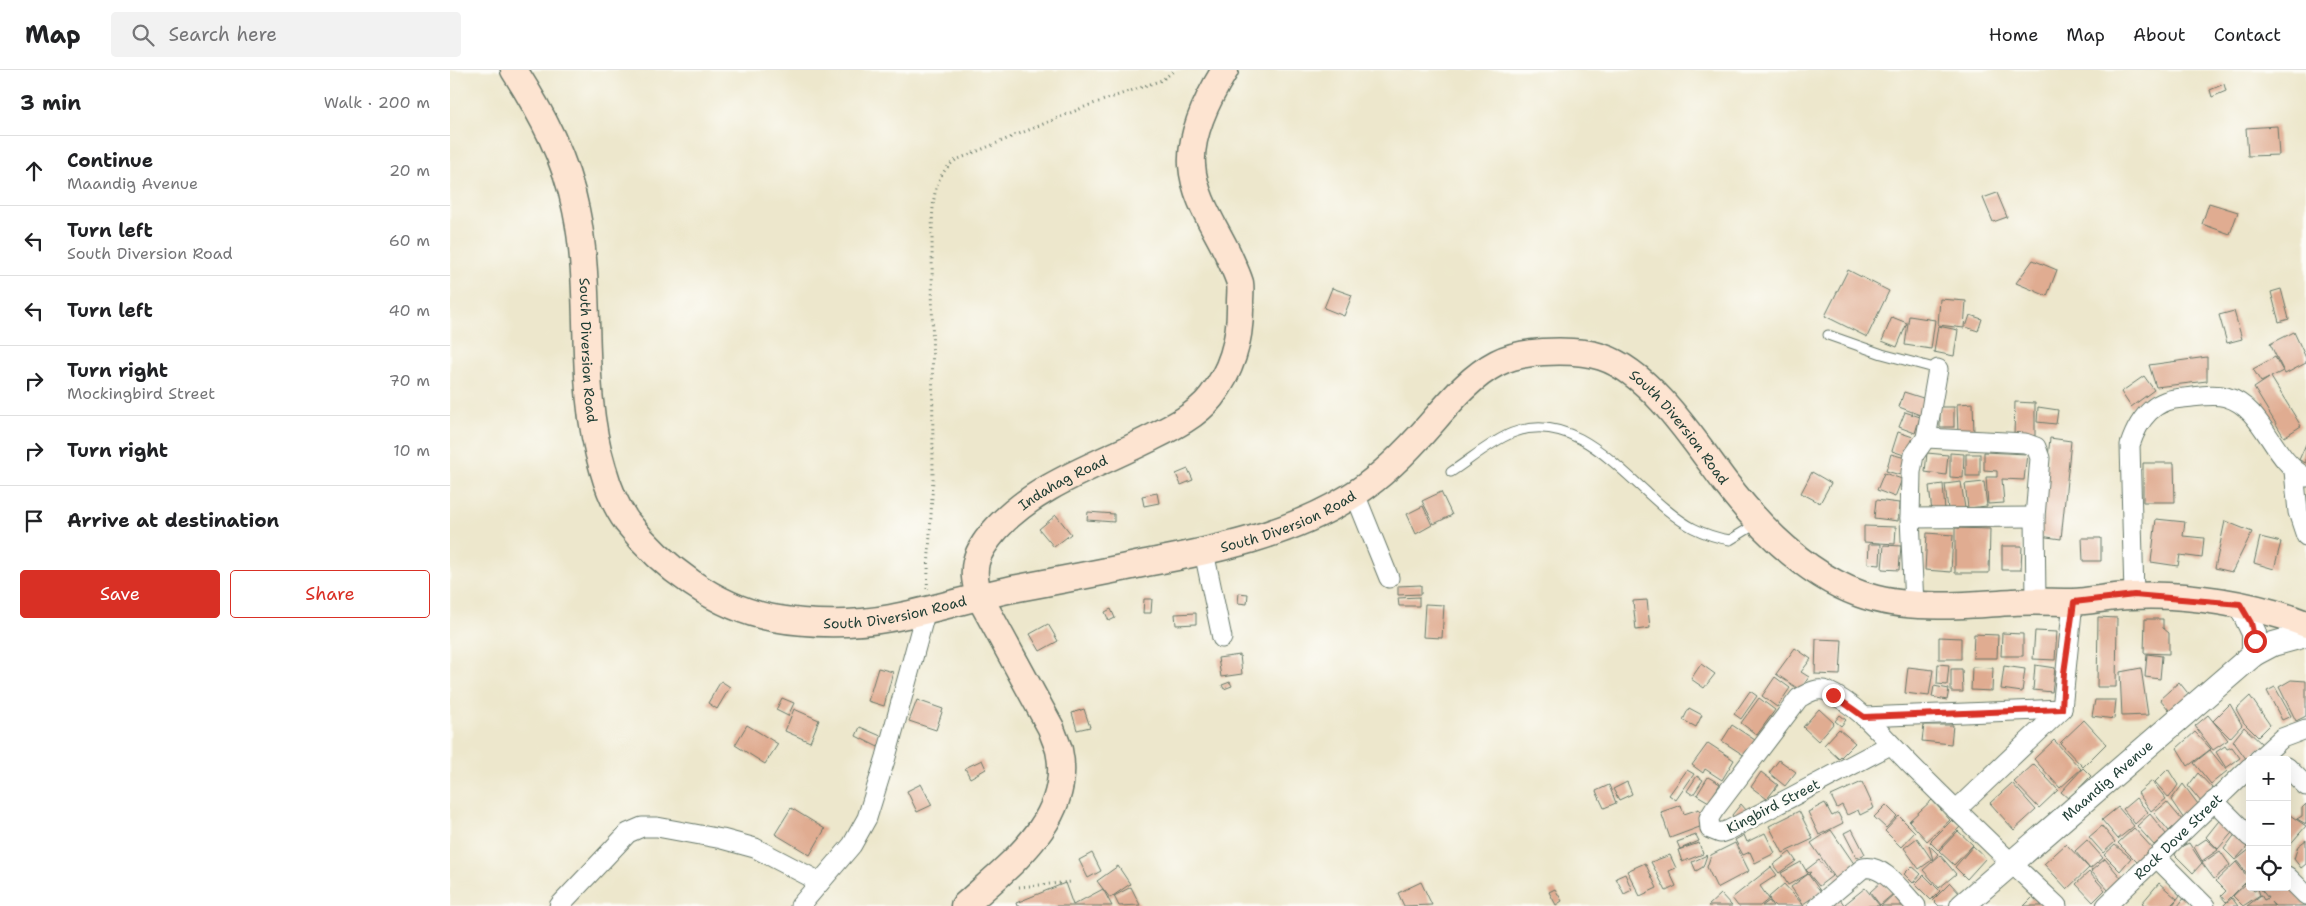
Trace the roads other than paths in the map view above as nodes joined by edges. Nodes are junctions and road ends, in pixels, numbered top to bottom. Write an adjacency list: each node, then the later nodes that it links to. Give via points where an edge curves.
1 (514, 70): 21 (main road, South Diversion Road, via 557,145 576,211 586,292 591,416 608,486 624,519 684,576 726,603 770,618 841,624 888,619)
2 (1225, 70): 16 (main road, Indahag Road, via 1194,140 1192,165 1197,191 1240,284 1239,333 1233,360 1210,399 1191,415 1142,443 1061,481 1017,509 987,539 980,551 974,576)
3 (1828, 334): 4 (lane, via 1882,354)
4 (1938, 369): 5 (street)
5 (1926, 438): 9 (street, via 2025,443 2036,447 2040,458); 10 (street, via 1919,445 1912,464)
6 (1451, 472): 11 (lane, via 1514,432 1536,428 1558,430 1578,437 1658,502 1712,537 1730,540)
7 (2300, 474): 12 (street, via 2298,512); 15 (street, via 2238,401 2224,396 2172,398 2157,404 2136,427 2130,444)
8 (1355, 494): 11 (main road, South Diversion Road, via 1406,451 1462,390 1497,363 1543,352 1573,352 1615,363 1656,394); 13 (main road, South Diversion Road, via 1299,524); 14 (street)
9 (2035, 517): 10 (street); 17 (street)
10 (1910, 518): 20 (street)
11 (1758, 522): 20 (main road, South Diversion Road, via 1822,576 1862,595)
12 (2306, 536)
13 (1204, 552): 16 (main road, South Diversion Road); 24 (street)
14 (1389, 578)
15 (2134, 595): 18 (main road, South Diversion Road); 19 (main road, South Diversion Road)
16 (979, 596): 21 (main road, South Diversion Road); 44 (main road, Indahag Road, via 1051,728 1059,750 1061,774 1059,794 1040,831 1022,854)
17 (2036, 601): 18 (main road, South Diversion Road); 20 (main road, South Diversion Road)
18 (2074, 602): 26 (street)
19 (2240, 604): 22 (main road, South Diversion Road); 25 (street, via 2254,633)
20 (1914, 605)
21 (926, 610): 40 (street, via 867,818 852,845)
22 (2306, 624)
23 (2306, 635): 25 (street, Maandig Avenue, via 2274,644)
24 (1222, 638)
25 (2254, 654): 38 (street, Maandig Avenue)
26 (2062, 709): 27 (street); 35 (street)
27 (1864, 717): 29 (street); 29 (street, Kingbird Street, via 1825,690 1808,692 1799,698 1709,818 1710,829 1720,833 1729,830)
28 (2306, 729): 30 (street, via 2282,738)
29 (1890, 745): 35 (street)
30 (2269, 756)
31 (2246, 771): 34 (street, Rock Dove Street)
32 (2291, 771): 33 (street)
33 (2306, 786)
34 (2214, 801): 36 (street); 37 (street, Rock Dove Street)
35 (1956, 810): 38 (street)
36 (2246, 833)
37 (2156, 857): 49 (street, Rock Dove Street); 50 (street)
38 (2011, 863): 47 (street, Maandig Avenue); 48 (street)
39 (2291, 880): 41 (street)
40 (820, 882): 42 (street, via 755,848 683,831 642,827 628,833); 43 (street)
41 (2306, 895)
42 (560, 906)
43 (800, 906)
44 (964, 906)
45 (1818, 906): 46 (street, via 1863,868 1872,866)
46 (1916, 906)
47 (1962, 906)
48 (2056, 906)
49 (2106, 906)
50 (2205, 906)

